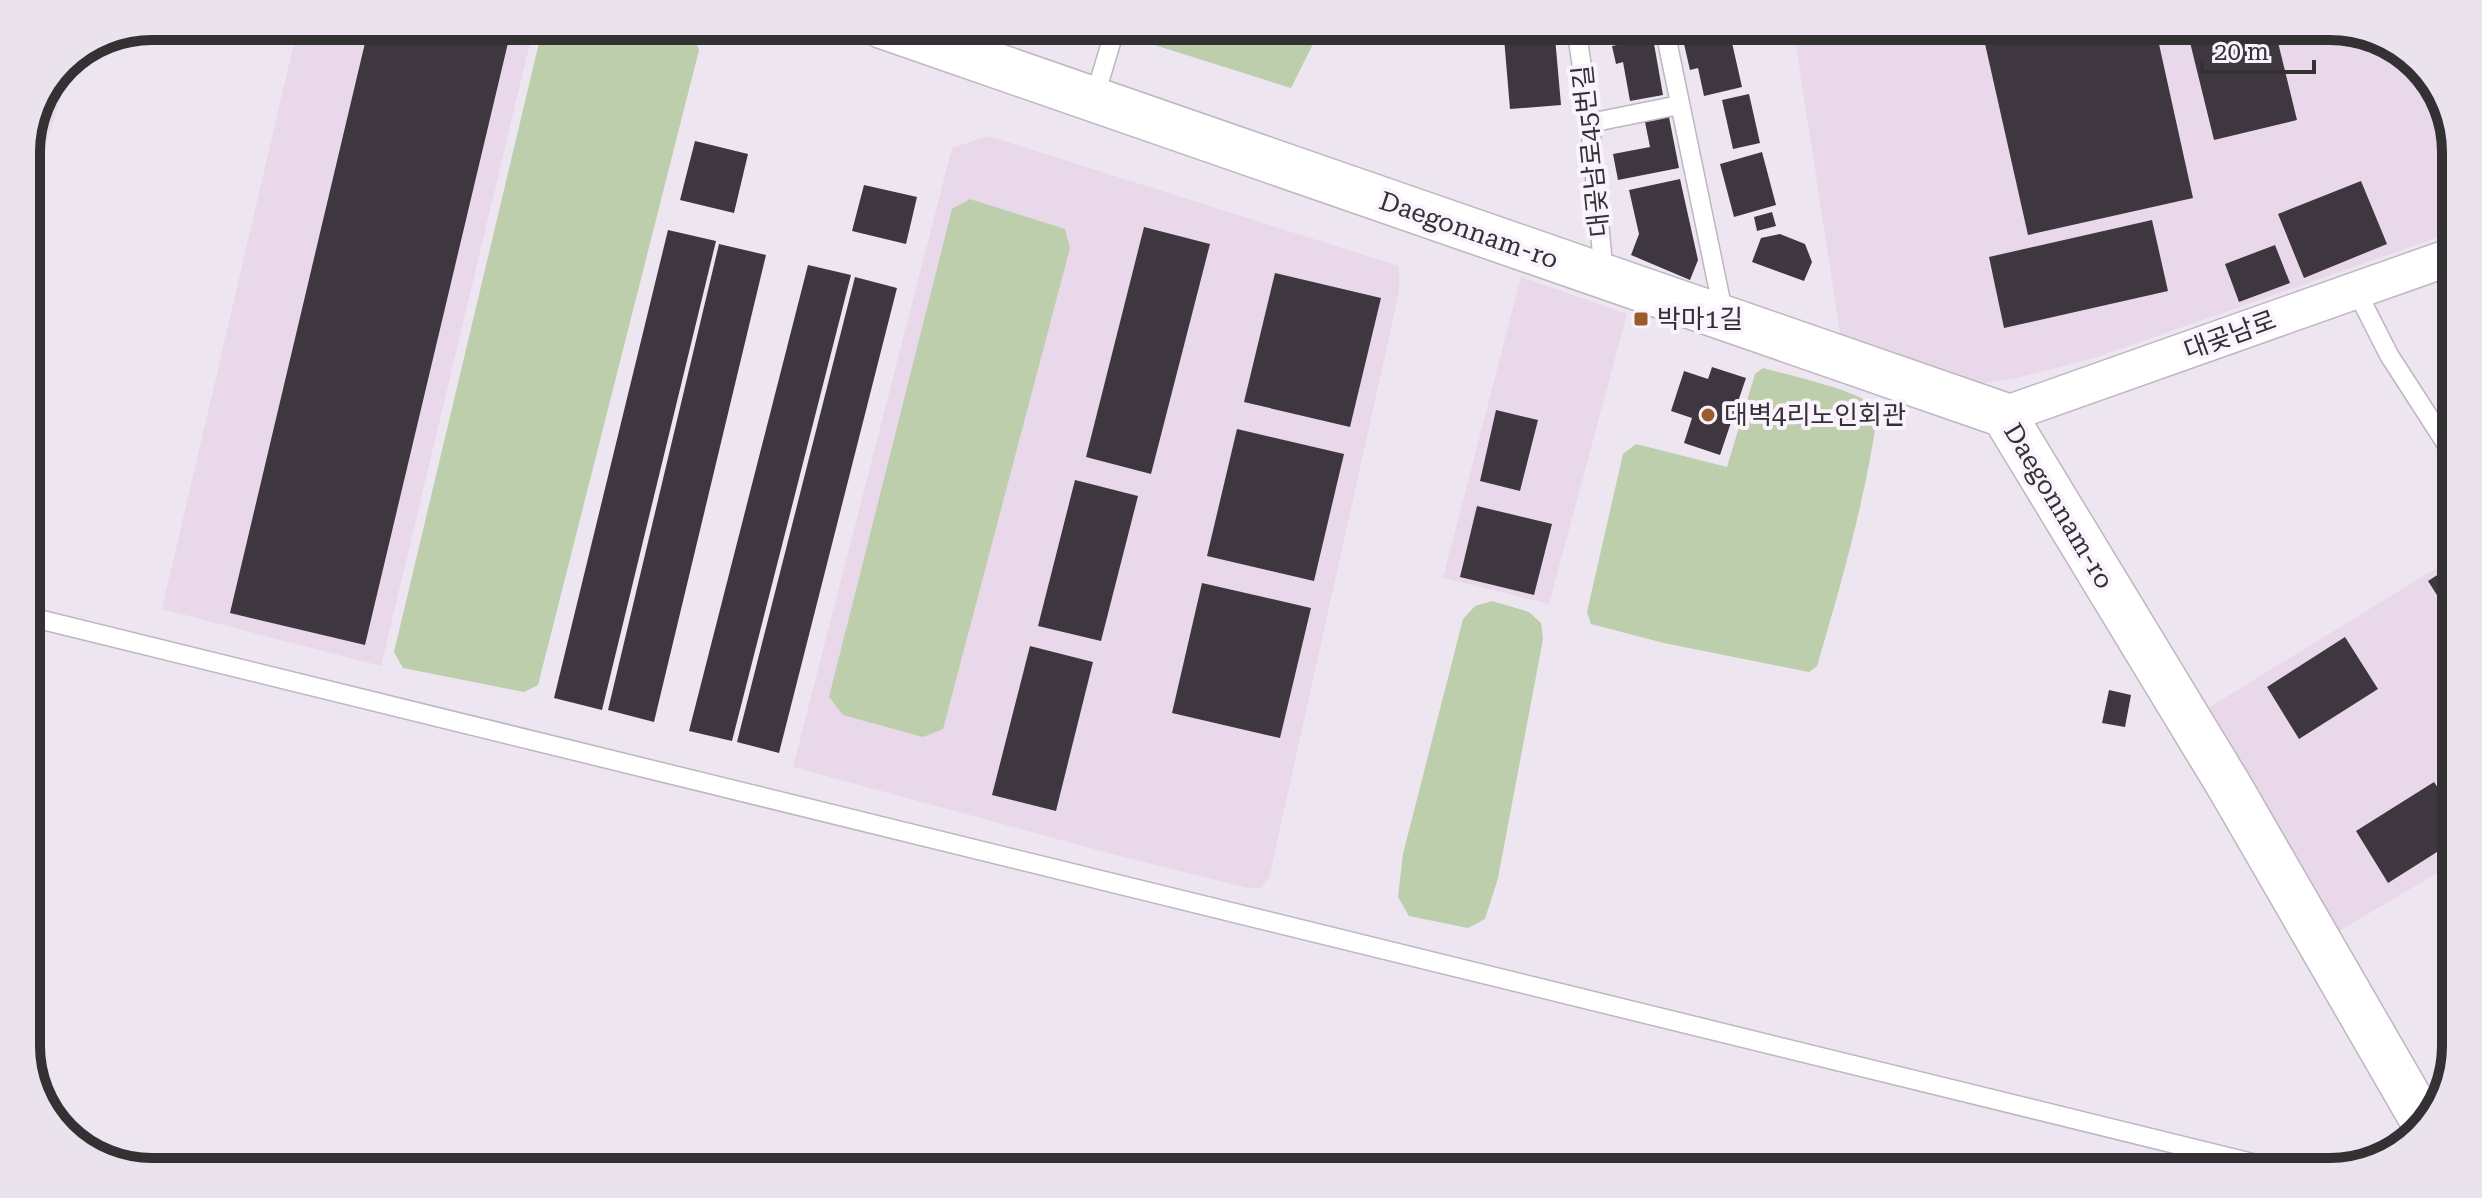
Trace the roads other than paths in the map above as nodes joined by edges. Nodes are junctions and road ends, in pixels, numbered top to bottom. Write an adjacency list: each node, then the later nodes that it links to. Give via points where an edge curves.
1 (923, 40): 5 (street, Daegonnam-ro)
2 (1112, 40): 5 (lane)
3 (1578, 40): 7 (lane, 대곶남로45번길)
4 (1667, 40): 6 (lane)
5 (1094, 99): 9 (street, Daegonnam-ro)
6 (1679, 105): 7 (lane); 11 (lane)
7 (1590, 123): 9 (lane, 대곶남로45번길)
8 (2442, 260): 10 (street, 대곶남로)
9 (1604, 276): 11 (street, Daegonnam-ro)
10 (2356, 290): 12 (street, 대곶남로); 13 (lane, via 2389,355)
11 (1725, 318): 12 (street, Daegonnam-ro)
12 (2004, 415): 15 (street, Daegonnam-ro, via 2231,789)
13 (2442, 437)
14 (40, 619): 16 (lane)
15 (2419, 1114)
16 (2232, 1158)

